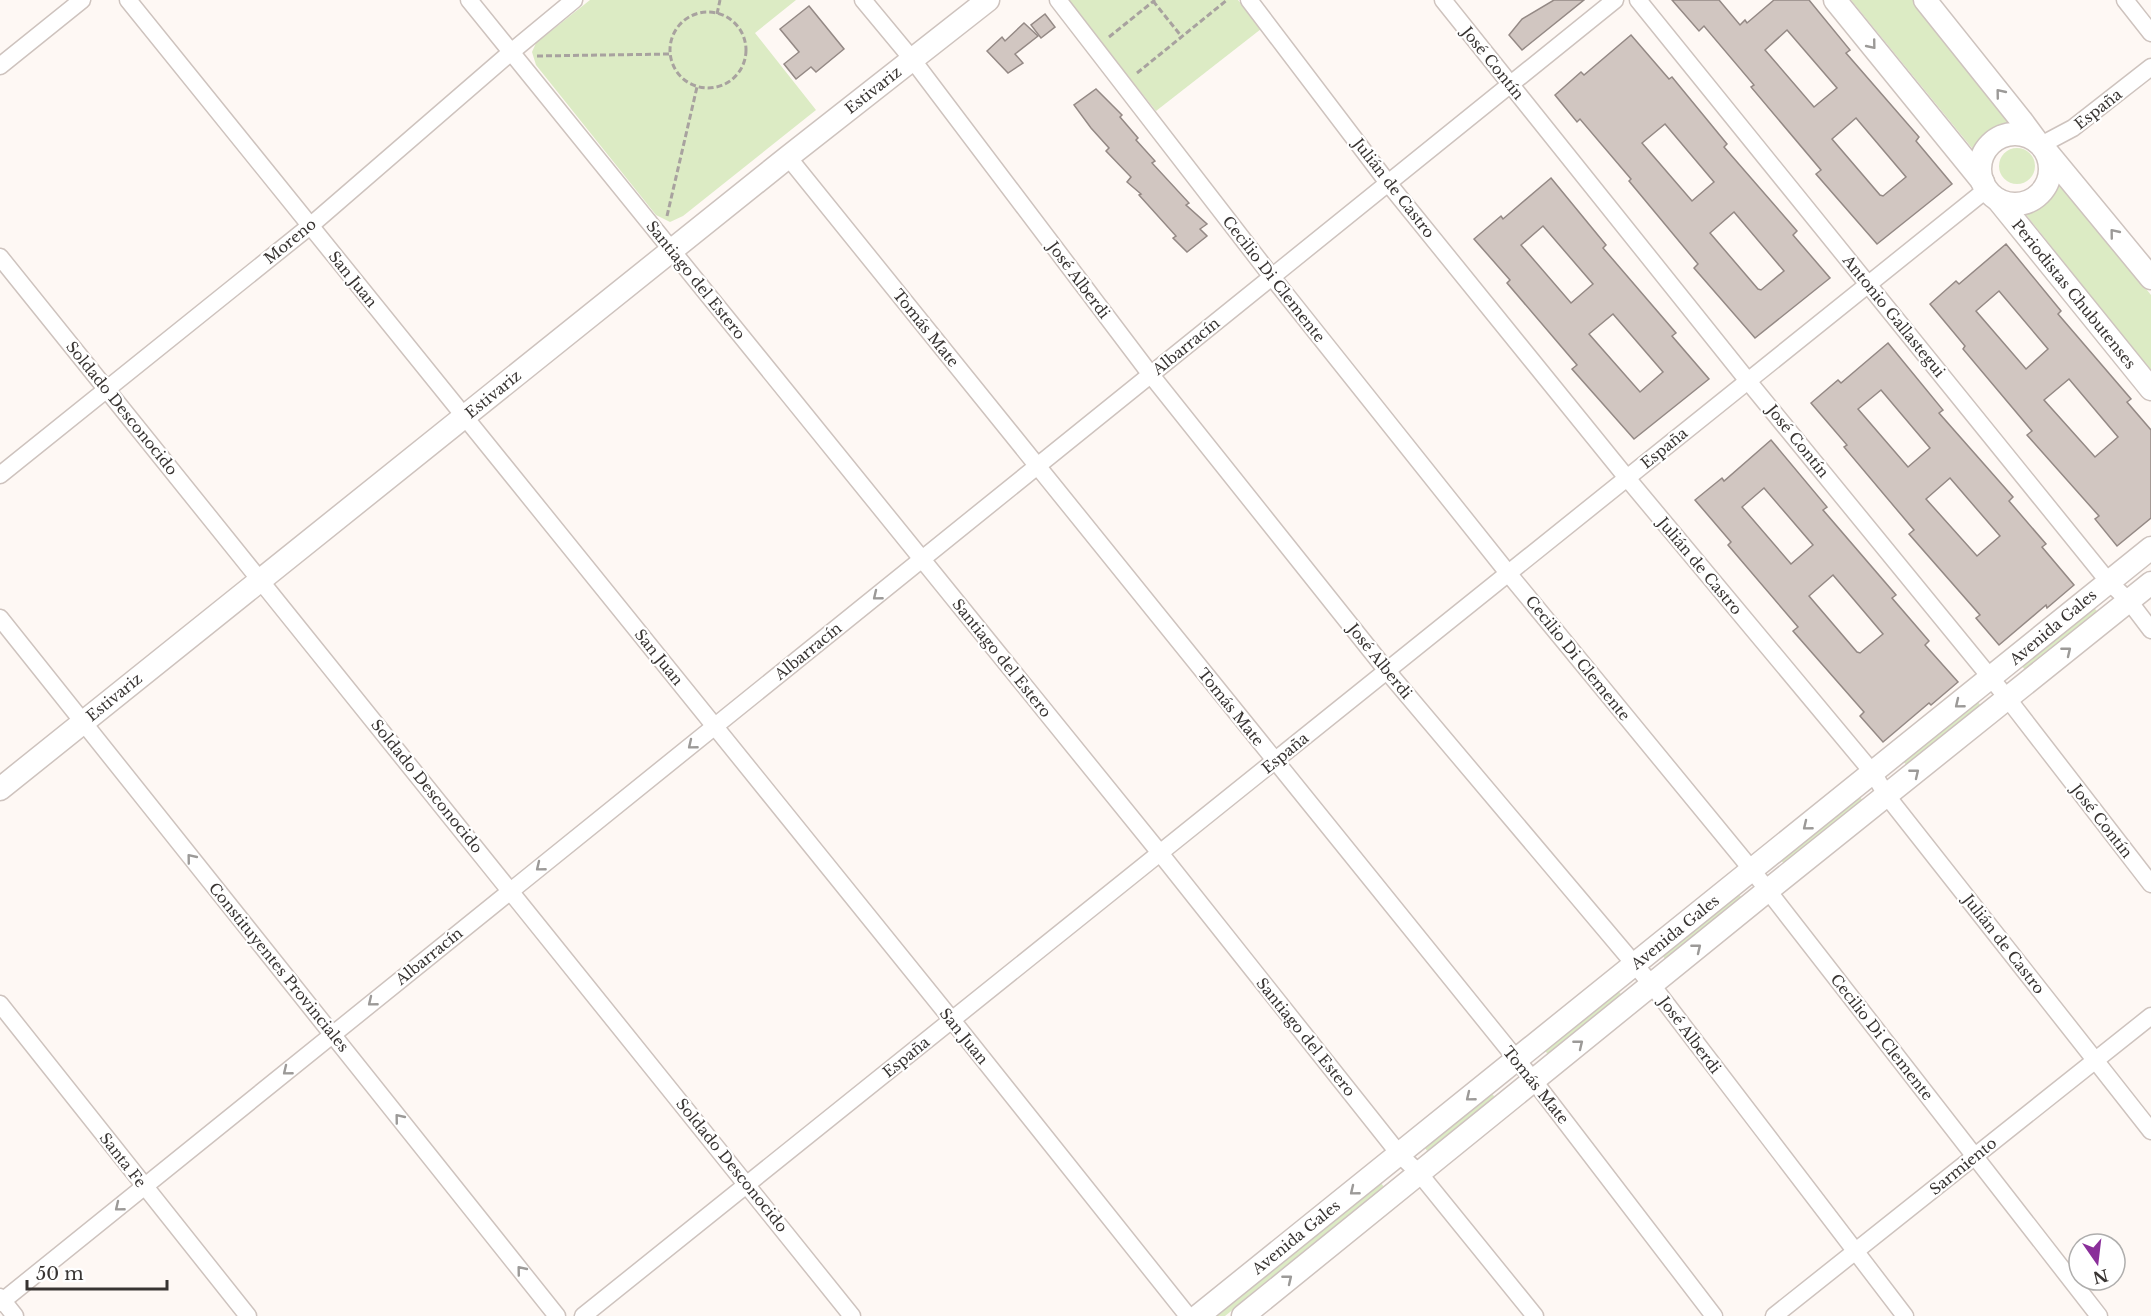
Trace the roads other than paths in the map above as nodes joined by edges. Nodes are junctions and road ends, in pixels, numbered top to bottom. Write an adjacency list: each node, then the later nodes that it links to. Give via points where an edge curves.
1 (82, 0): 18 (street)
2 (128, 0): 25 (street, San Juan)
3 (469, 0): 16 (street, Santiago del Estero)
4 (574, 0): 16 (street, Moreno)
5 (863, 0): 17 (street, José Alberdi)
6 (988, 0): 17 (street, Estivariz)
7 (1058, 0): 28 (street, Cecilio Di Clemente)
8 (1249, 0): 23 (street, Julián de Castro)
9 (1443, 0): 20 (street, José Contín)
10 (1615, 0): 20 (street, Albarracín)
11 (1638, 0): 30 (street, Antonio Gallastegui)
12 (1835, 0): 24 (street, Periodistas Chubutenses, one-way to 24)
13 (1925, 0): 21 (street, one-way to 13)
14 (2125, 0): 15 (street)
15 (2151, 33)
16 (511, 54): 25 (street, Moreno); 26 (street, Santiago del Estero)
17 (912, 59): 22 (street, Estivariz); 31 (street, José Alberdi)
18 (0, 66)
19 (2151, 67): 21 (street, España, via 2073,128)
20 (1510, 85): 23 (street, Albarracín); 32 (street, José Contín)
21 (2040, 144): 24 (street, via 2025,135 2014,134 1993,141 1985,150 1980,171); 24 (street, via 2051,170 2042,192 2021,204 2009,203); 29 (street, one-way to 21)
22 (788, 157): 26 (street, Estivariz); 36 (street, Tomás Mate)
23 (1388, 183): 28 (street, Albarracín); 38 (street, Julián de Castro)
24 (1989, 190): 30 (street, España); 34 (street, Periodistas Chubutenses)
25 (310, 226): 33 (street, Moreno); 35 (street, San Juan)
26 (667, 244): 35 (street, Estivariz); 40 (street, Santiago del Estero)
27 (0, 257): 33 (street, Soldado Desconocido)
28 (1272, 277): 31 (street, Albarracín); 41 (street, Cecilio Di Clemente)
29 (2151, 278)
30 (1869, 284): 32 (street, España); 43 (street, Antonio Gallastegui)
31 (1151, 375): 36 (street, Albarracín); 48 (street, José Alberdi)
32 (1748, 381): 38 (street, España); 49 (street, José Contín)
33 (107, 389): 37 (street, Moreno); 42 (street, Soldado Desconocido)
34 (2151, 389)
35 (465, 417): 42 (street, Estivariz); 52 (street, San Juan)
36 (1037, 466): 40 (street, Albarracín); 53 (street, Tomás Mate)
37 (0, 475)
38 (1627, 478): 41 (street, España); 54 (street, Julián de Castro)
39 (2151, 548): 43 (street, Avenida Gales)
40 (922, 559): 52 (street, Albarracín, one-way to 52); 57 (street, Santiago del Estero)
41 (1508, 573): 48 (street, España); 58 (street, Cecilio Di Clemente)
42 (260, 579): 51 (street, Estivariz); 60 (street, Soldado Desconocido)
43 (2108, 581): 45 (street, Antonio Gallastegui); 49 (street, Avenida Gales)
44 (2151, 583): 45 (street, Avenida Gales)
45 (2128, 601): 47 (street, Antonio Gallastegui); 50 (street, Avenida Gales, one-way to 45)
46 (0, 618): 51 (street, Constituyentes Provinciales)
47 (2151, 630)
48 (1387, 671): 53 (street, España); 62 (street, José Alberdi)
49 (1991, 678): 50 (street, José Contín); 54 (street, Avenida Gales, one-way to 54)
50 (2008, 699): 56 (street, Avenida Gales, one-way to 50); 59 (street, José Contín)
51 (82, 722): 55 (street, Estivariz); 67 (street, Constituyentes Provinciales, one-way to 51)
52 (715, 726): 60 (street, Albarracín, one-way to 60); 66 (street, San Juan)
53 (1275, 761): 57 (street, España); 69 (street, Tomás Mate)
54 (1874, 773): 56 (street, Julián de Castro); 58 (street, Avenida Gales, one-way to 58)
55 (0, 789)
56 (1887, 796): 61 (street, Avenida Gales); 68 (street, Julián de Castro)
57 (1160, 853): 66 (street, España); 72 (street, Santiago del Estero)
58 (1752, 870): 61 (street, Cecilio Di Clemente); 62 (street, Avenida Gales)
59 (2151, 885)
60 (511, 891): 67 (street, Albarracín, one-way to 67); 75 (street, Soldado Desconocido)
61 (1767, 891): 63 (street, Avenida Gales, one-way to 61); 73 (street, Cecilio Di Clemente)
62 (1635, 965): 63 (street, José Alberdi); 69 (street, Avenida Gales)
63 (1652, 985): 70 (street, Avenida Gales, one-way to 63); 77 (street, José Alberdi)
64 (0, 1004): 76 (street, Santa Fe)
65 (2151, 1016): 68 (street, Sarmiento)
66 (952, 1020): 75 (street, España); 84 (street, San Juan)
67 (333, 1034): 76 (street, Albarracín, one-way to 76); 81 (street, Constituyentes Provinciales, one-way to 67)
68 (2095, 1059): 71 (street, Julián de Castro); 73 (street, Sarmiento)
69 (1515, 1060): 70 (street, Tomás Mate); 72 (street, Avenida Gales, one-way to 72)
70 (1534, 1081): 74 (street, Avenida Gales); 88 (street, Tomás Mate)
71 (2151, 1131)
72 (1400, 1155): 74 (street, Santiago del Estero); 85 (street, Avenida Gales, one-way to 85)
73 (1976, 1157): 77 (street, Sarmiento); 91 (street, Cecilio Di Clemente)
74 (1419, 1173): 86 (street, Avenida Gales, one-way to 74); 87 (street, Santiago del Estero)
75 (748, 1184): 82 (street, España); 83 (street, Soldado Desconocido)
76 (144, 1186): 78 (street, Albarracín, one-way to 78); 80 (street, Santa Fe)
77 (1855, 1252): 89 (street, Sarmiento); 90 (street, José Alberdi)
78 (1, 1300): 79 (street)
79 (15, 1316)
80 (248, 1316)
81 (557, 1316)
82 (583, 1316)
83 (852, 1316)
84 (1188, 1316)
85 (1198, 1316)
86 (1243, 1316)
87 (1535, 1316)
88 (1714, 1316)
89 (1774, 1316)
90 (1905, 1316)
91 (2099, 1316)

